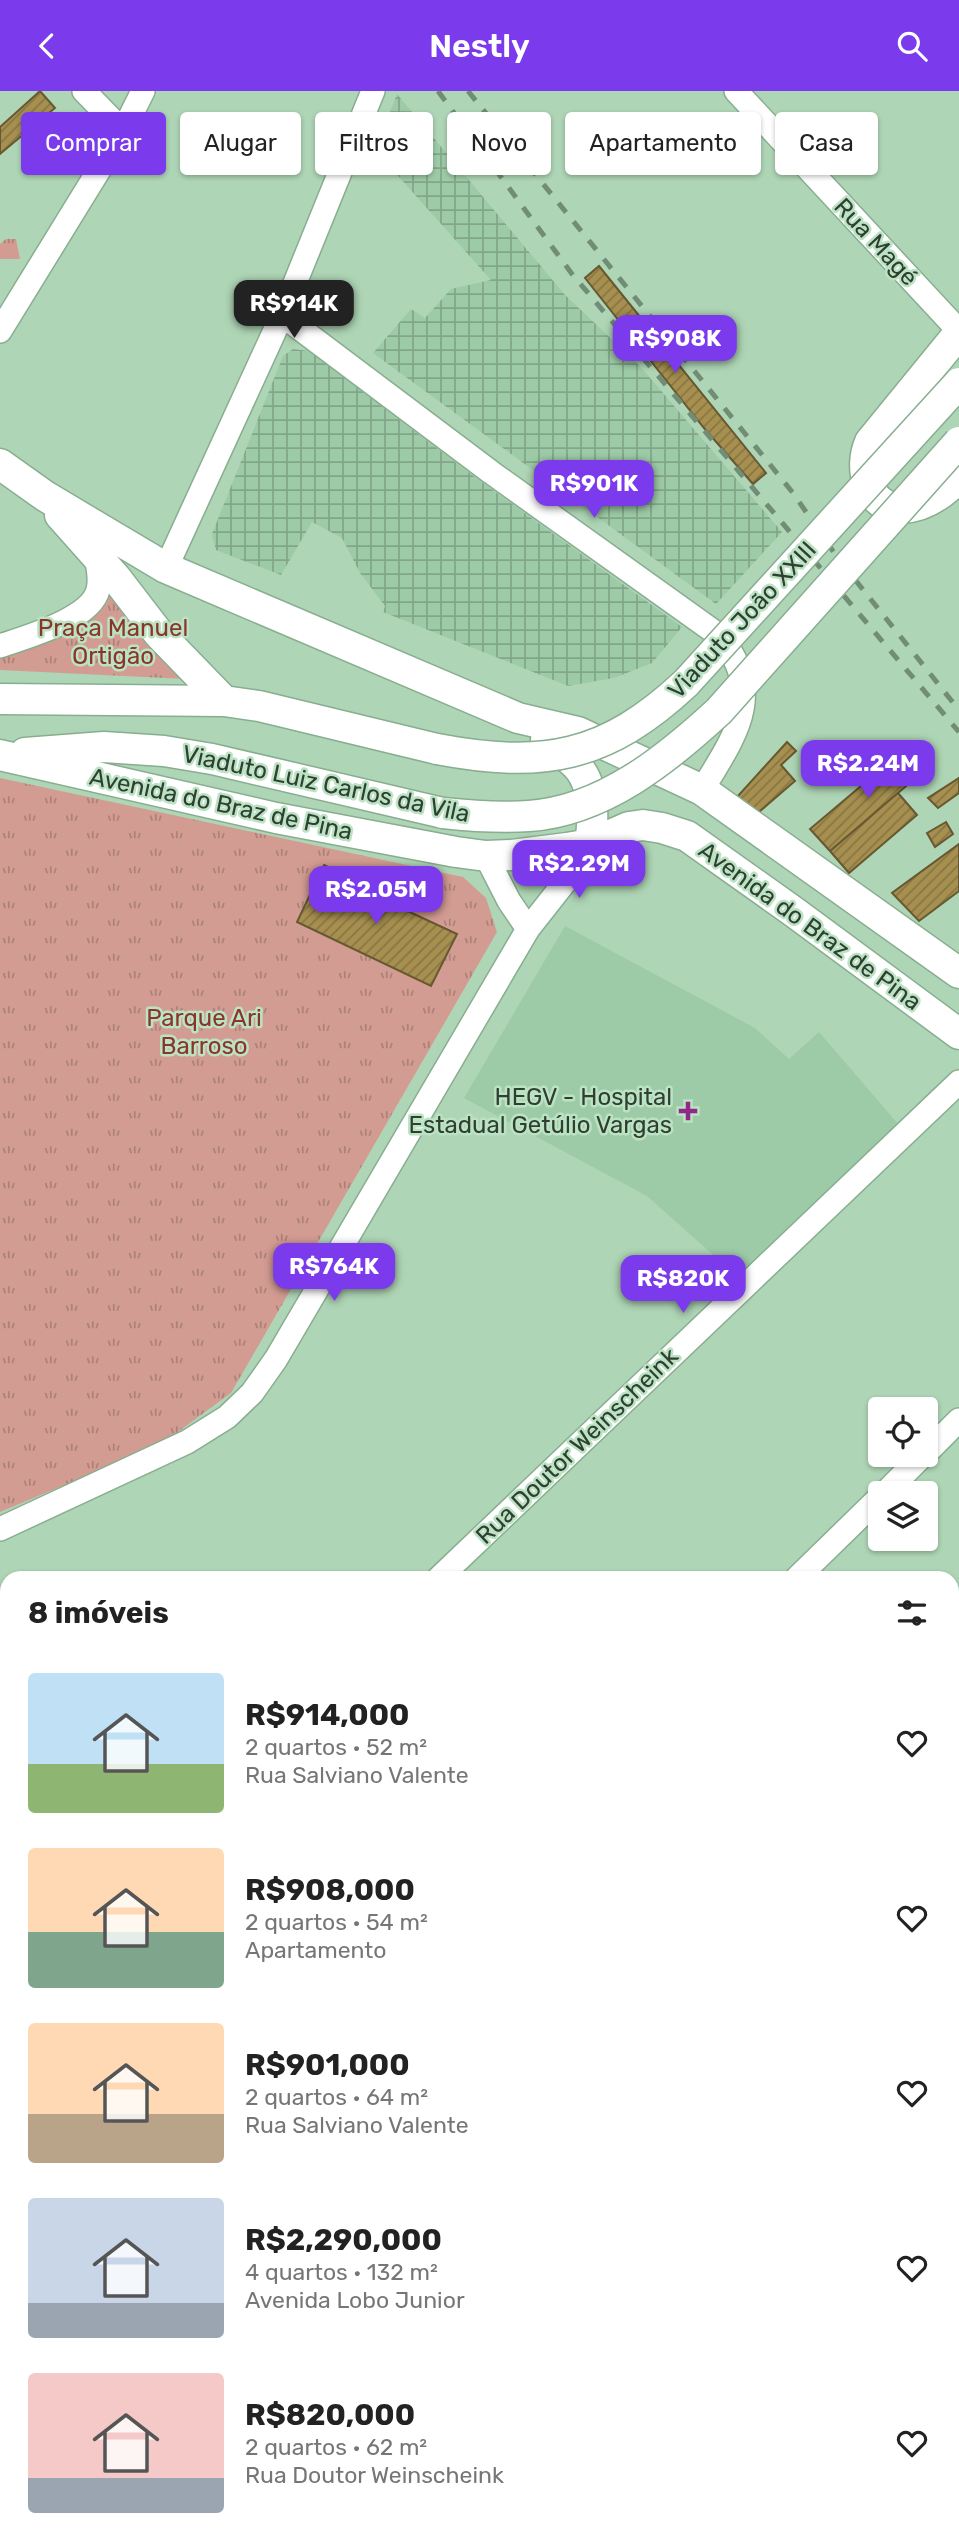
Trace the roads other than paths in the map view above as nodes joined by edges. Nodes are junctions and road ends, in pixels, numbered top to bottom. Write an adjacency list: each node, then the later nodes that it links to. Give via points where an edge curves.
1 (84, 91): 5 (street)
2 (143, 91): 6 (street)
3 (373, 91): 8 (street)
4 (736, 91): 10 (street, Rua Magé)
5 (104, 112)
6 (132, 112)
7 (96, 175): 9 (street)
8 (282, 314): 17 (street); 24 (street, via 492,473 720,636 743,676 744,699 741,720)
9 (0, 331)
10 (959, 332): 14 (main road, via 870,442 863,466 869,488 882,502 899,509 936,497)
11 (959, 383): 20 (main road, Viaduto João XXIII, bridge, via 686,683 655,710 608,740 543,757 494,758)
12 (959, 442): 22 (main road, Viaduto Luiz Carlos da Vila, bridge, via 719,711 630,783 578,804 532,816 443,813 164,751 104,747)
13 (0, 464): 15 (main road)
14 (959, 477)
15 (45, 496): 16 (main road); 17 (main road, Avenida do Braz de Pina)
16 (96, 556): 18 (street, via 99,579 93,601 60,623); 20 (main road, via 159,634)
17 (166, 568): 21 (main road, Avenida do Braz de Pina)
18 (0, 646)
19 (0, 699): 20 (main road)
20 (224, 701)
21 (518, 718): 23 (main road); 24 (main road, Avenida do Braz de Pina, via 579,732)
22 (2, 755): 26 (main road, Avenida do Braz de Pina, via 428,849)
23 (577, 766): 25 (main road, via 592,806); 26 (main road, via 569,800)
24 (702, 790): 28 (main road, Avenida do Braz de Pina)
25 (590, 844): 26 (main road, Avenida do Braz de Pina); 27 (street); 29 (main road, Avenida do Braz de Pina, via 643,825 687,836)
26 (499, 855): 27 (street, via 501,882)
27 (528, 929): 36 (street, via 276,1359 252,1392 227,1417 187,1443)
28 (959, 973)
29 (959, 1034)
30 (959, 1082): 37 (street, Rua Doutor Weinscheink)
31 (959, 1420): 32 (street)
32 (938, 1440)
33 (911, 1467): 34 (street)
34 (896, 1481)
35 (868, 1509): 38 (street)
36 (0, 1529)
37 (446, 1571)
38 (804, 1571)

